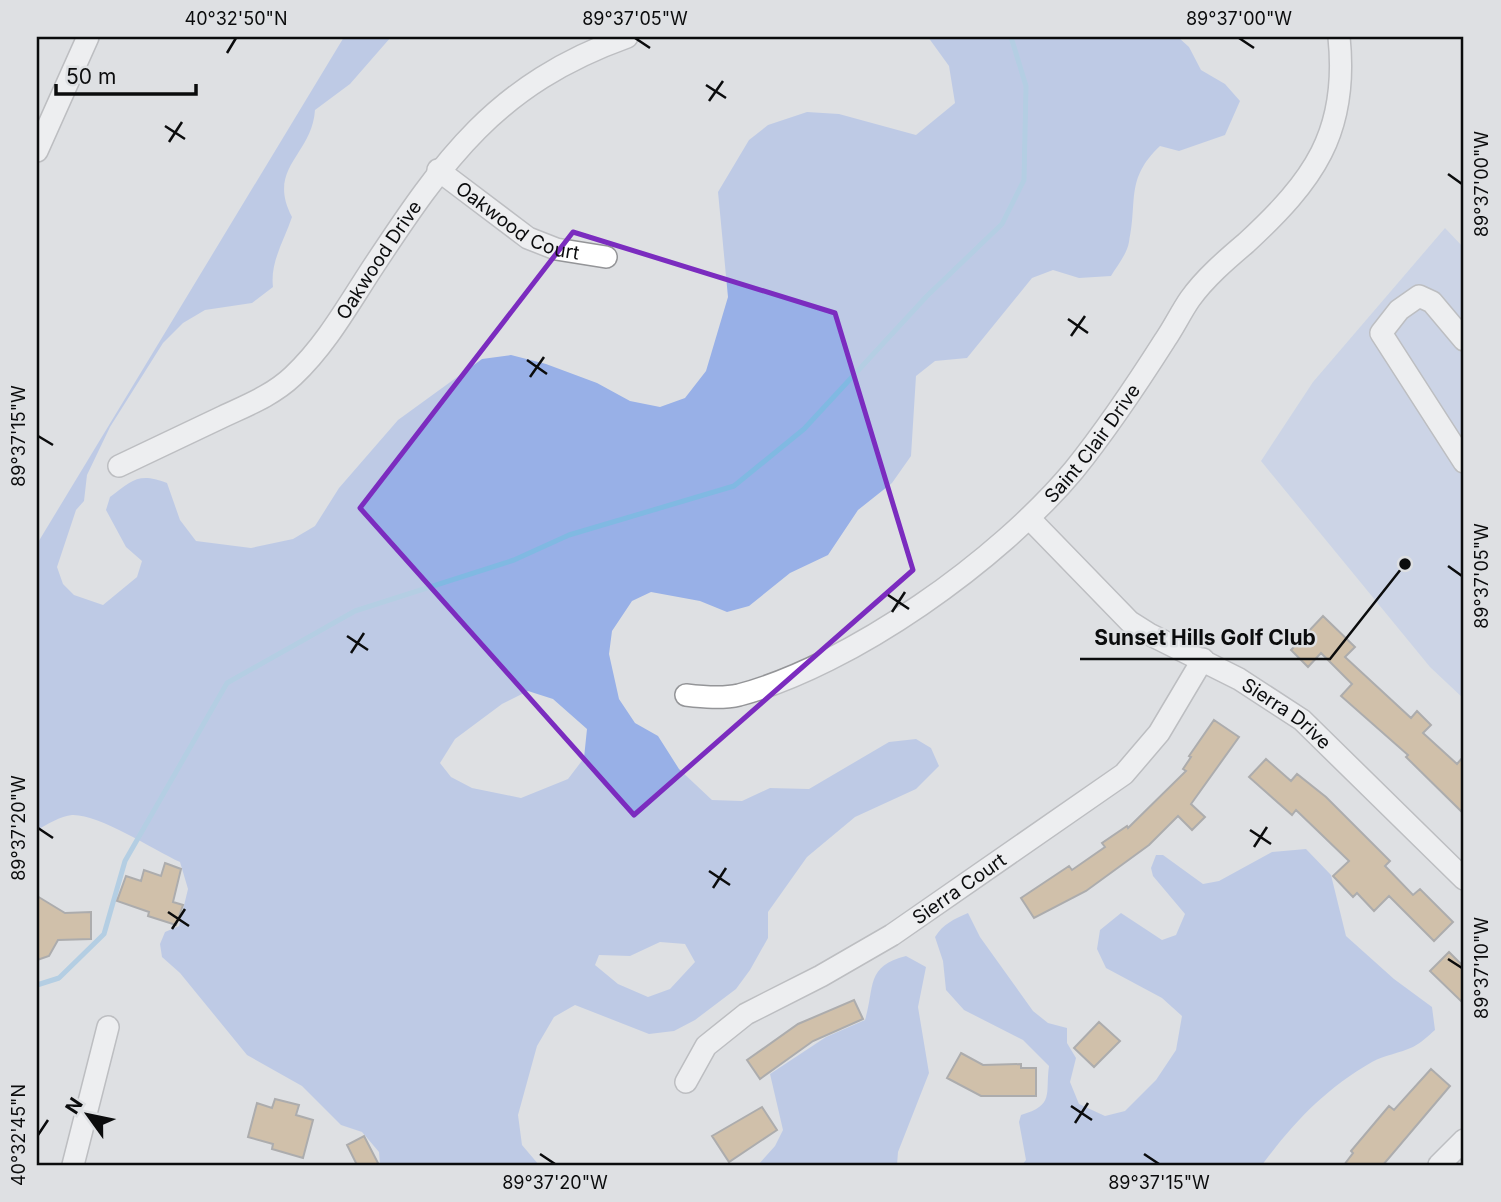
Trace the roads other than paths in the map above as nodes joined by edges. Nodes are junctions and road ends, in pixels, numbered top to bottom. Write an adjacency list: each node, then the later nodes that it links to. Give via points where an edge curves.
1 (88, 37): 4 (street)
2 (627, 37): 5 (street, Oakwood Drive, via 550,73 509,101)
3 (1339, 37): 10 (street, Saint Clair Drive, via 1340,97 1334,130 1315,167 1292,199 1197,290 1082,459)
4 (37, 151)
5 (438, 170): 6 (street, Oakwood Court, via 528,238 556,249); 9 (street, Oakwood Drive, via 326,338 290,379 254,402)
6 (606, 257)
7 (1464, 340): 8 (street, via 1432,302 1419,296 1399,310 1381,333)
8 (1464, 462)
9 (119, 466)
10 (1029, 518): 11 (street, Sierra Drive, via 1130,622); 12 (street, Saint Clair Drive, via 928,600 845,650 737,696)
11 (1203, 659): 13 (street, Sierra Drive, via 1318,734); 15 (street, Sierra Court, via 1159,733 1124,774 892,935 746,1014 706,1046)
12 (686, 695)
13 (1464, 879)
14 (108, 1027): 17 (street)
15 (686, 1082)
16 (1464, 1140): 18 (street)
17 (73, 1165)
18 (1439, 1165)

